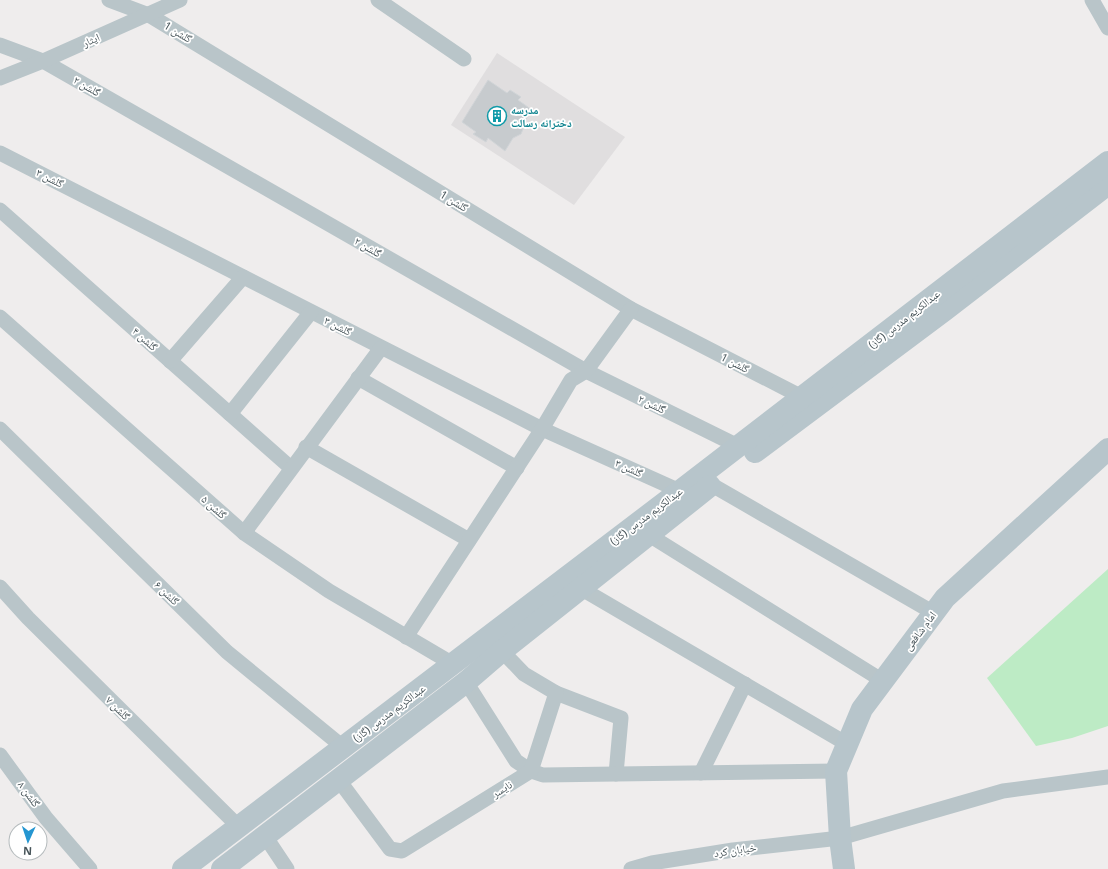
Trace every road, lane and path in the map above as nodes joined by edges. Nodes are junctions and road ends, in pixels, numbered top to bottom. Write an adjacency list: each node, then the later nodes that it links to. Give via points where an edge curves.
1 (109, 0): 5 (street, گلشن 1)
2 (180, 0): 5 (street, ایثار)
3 (378, 0): 8 (street)
4 (1092, 0): 6 (street)
5 (149, 15): 9 (street, ایثار); 16 (street, گلشن 1)
6 (1108, 28)
7 (0, 45): 9 (street, گلشن ۲)
8 (464, 59)
9 (43, 61): 10 (street, ایثار); 21 (street, گلشن ۲)
10 (0, 78)
11 (0, 153): 15 (street, گلشن ۳)
12 (1108, 162): 23 (street, عبدالکریم مدرس (گاز))
13 (1108, 184): 32 (street, عبدالکریم مدرس (گاز), via 945,310)
14 (0, 210): 20 (street, گلشن ۴)
15 (243, 277): 17 (street, گلشن ۳); 20 (street)
16 (631, 309): 21 (street); 23 (street, گلشن 1)
17 (311, 312): 19 (street, گلشن ۳); 24 (street)
18 (0, 318): 34 (street, گلشن ۵)
19 (381, 348): 22 (street); 26 (street, گلشن ۳)
20 (170, 361): 24 (street, گلشن ۴)
21 (586, 371): 26 (street, via 571,380); 27 (street, گلشن ۲)
22 (358, 378): 28 (street); 31 (street)
23 (802, 397): 27 (street, عبدالکریم مدرس (گاز))
24 (230, 414): 30 (street, گلشن ۴)
25 (0, 428): 48 (street, گلشن ۶, via 227,652)
26 (542, 429): 31 (street); 33 (street, گلشن ۳)
27 (738, 446): 32 (street, عبدالکریم مدرس (گاز))
28 (306, 447): 30 (street); 36 (street)
29 (1108, 449): 39 (street, امام شافعی, via 945,598)
30 (291, 468): 34 (street)
31 (517, 468): 36 (street)
32 (706, 480): 33 (street, عبدالکریم مدرس (گاز)); 35 (street, عبدالکریم مدرس (گاز)); 39 (street)
33 (680, 491): 42 (street, عبدالکریم مدرس (گاز))
34 (244, 533): 40 (street, گلشن ۵, via 329,591)
35 (649, 535): 38 (street, عبدالکریم مدرس (گاز)); 43 (street)
36 (469, 540): 40 (street)
37 (0, 587): 56 (street, گلشن ۷, via 28,618)
38 (582, 588): 41 (street, عبدالکریم مدرس (گاز)); 45 (street)
39 (934, 613): 43 (street, امام شافعی)
40 (406, 637): 42 (street, گلشن ۵)
41 (502, 651): 44 (street, عبدالکریم مدرس (گاز)); 46 (street, via 524,674)
42 (453, 664): 44 (street); 48 (street, عبدالکریم مدرس (گاز))
43 (883, 681): 47 (street, امام شافعی, via 862,709)
44 (466, 682): 50 (street, via 516,761); 55 (street, عبدالکریم مدرس (گاز))
45 (745, 684): 47 (street); 52 (street)
46 (556, 693): 50 (street); 53 (street, via 621,718)
47 (848, 744): 51 (street, امام شافعی)
48 (343, 747): 56 (street, عبدالکریم مدرس (گاز))
49 (0, 755): 60 (street, گلشن ۸, via 46,818)
50 (531, 771): 53 (street, via 543,775); 55 (street, نایسر, via 402,851 390,849)
51 (836, 771): 52 (street); 58 (street, امام شافعی)
52 (701, 773): 53 (street)
53 (616, 774)
54 (1108, 777): 58 (street, خیابان کرد, via 1003,791)
55 (338, 779): 57 (street, عبدالکریم مدرس (گاز))
56 (239, 827): 61 (street, عبدالکریم مدرس (گاز))
57 (265, 836): 62 (street, عبدالکریم مدرس (گاز)); 63 (street)
58 (840, 838): 59 (street, خیابان کرد, via 733,850); 64 (street, امام شافعی)
59 (635, 868)
60 (90, 869)
61 (184, 869)
62 (222, 869)
63 (287, 869)
64 (844, 869)

